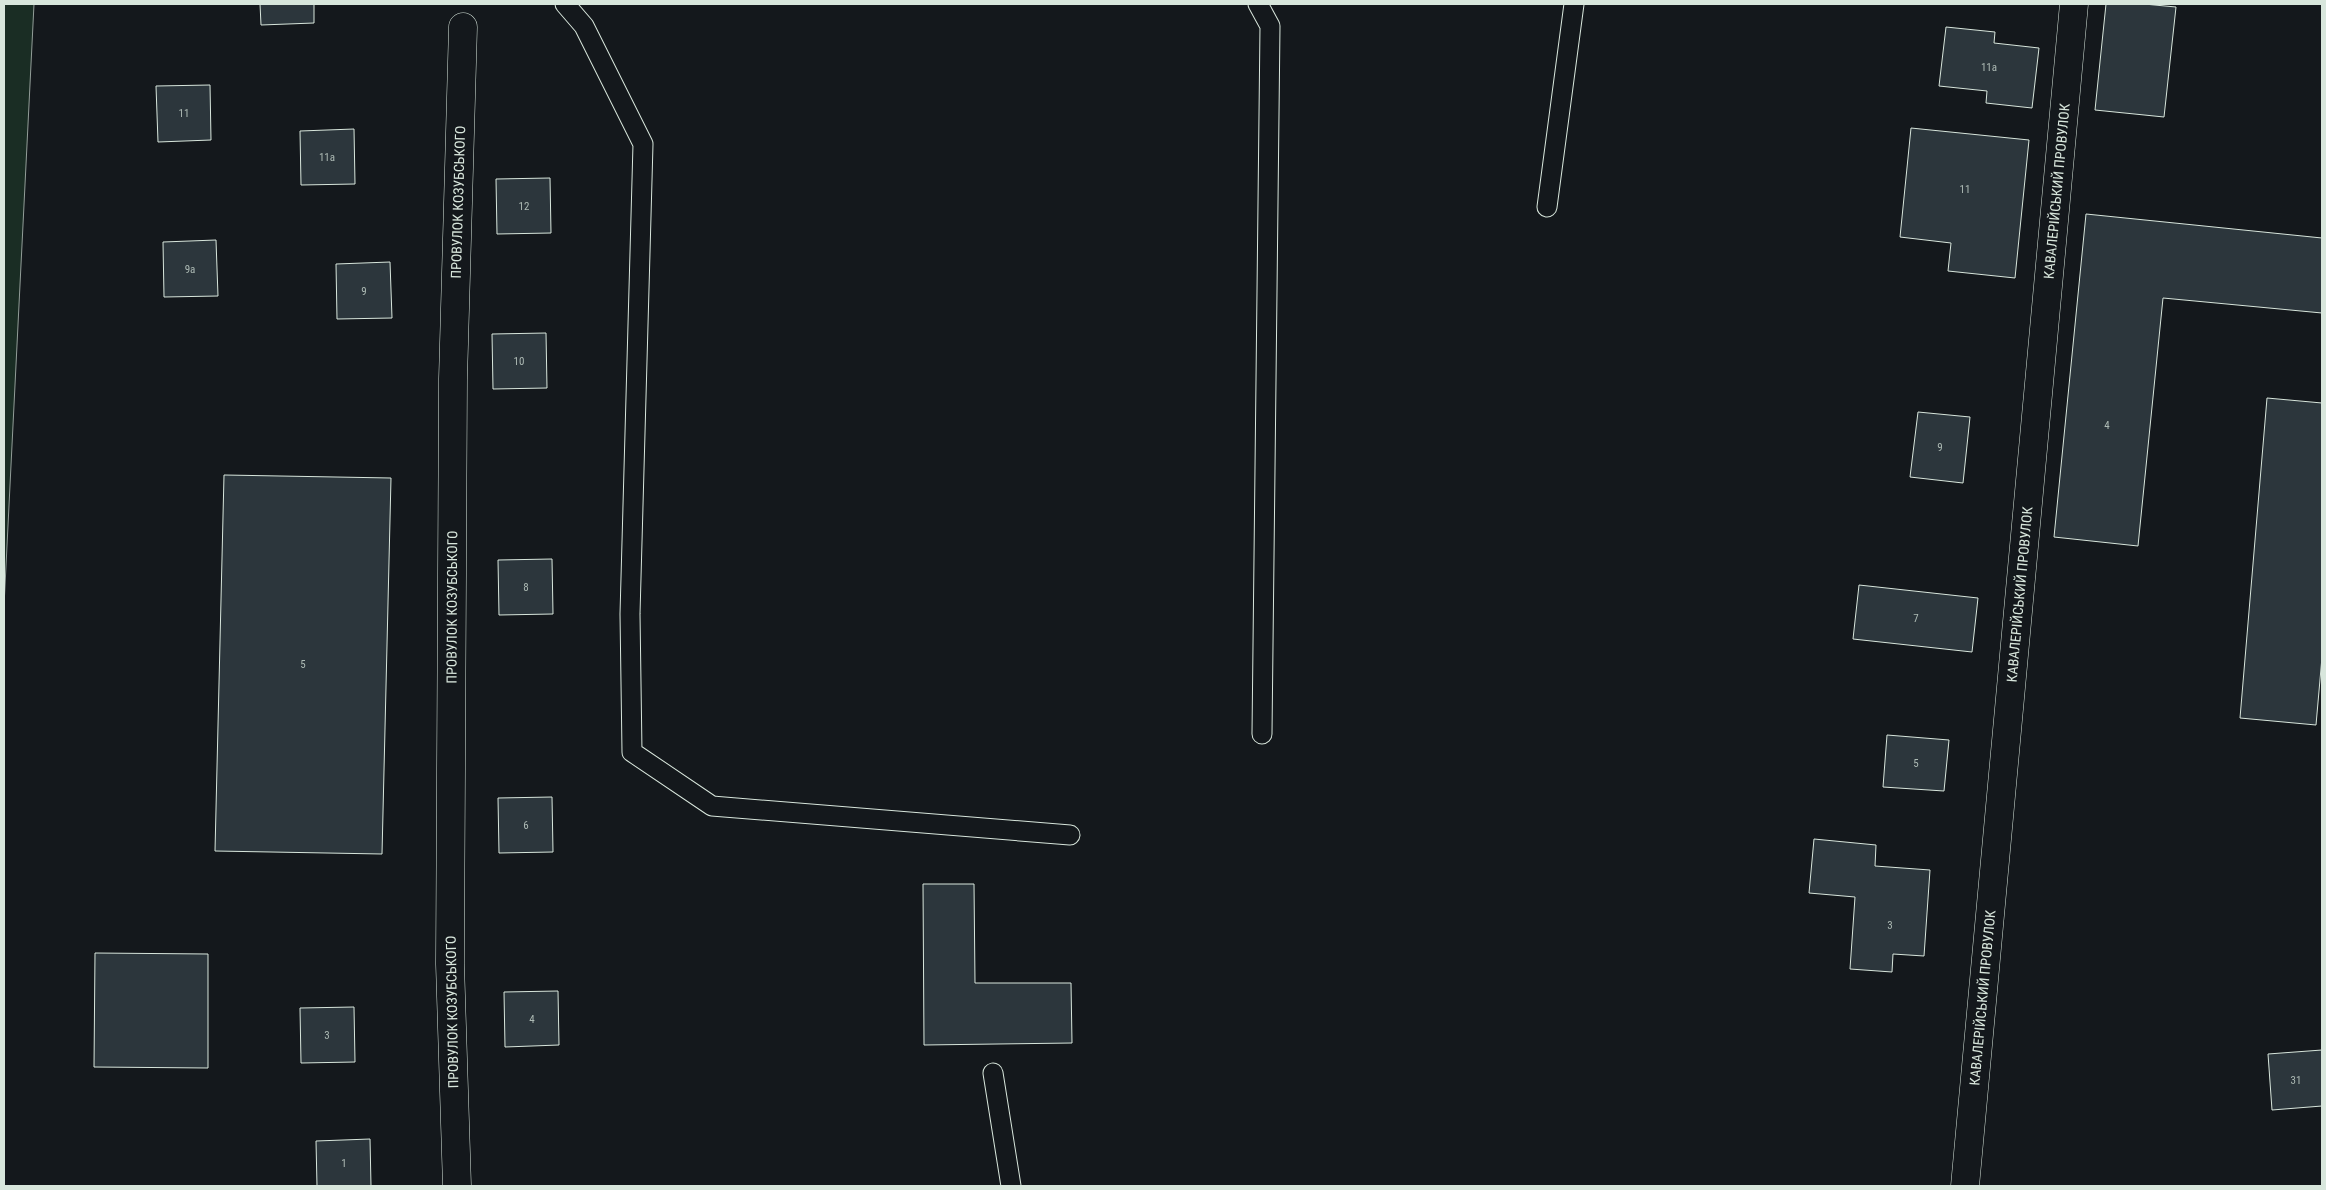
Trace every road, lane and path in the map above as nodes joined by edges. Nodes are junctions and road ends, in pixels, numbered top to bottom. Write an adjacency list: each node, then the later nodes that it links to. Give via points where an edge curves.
1 (565, 4): 8 (lane, via 584,26 643,144 630,614 632,752 712,806)
2 (1258, 4): 7 (lane, via 1270,26)
3 (1574, 4): 6 (lane)
4 (2074, 4): 12 (street, КАВАЛЕРІЙСЬКИЙ ПРОВУЛОК)
5 (463, 27): 10 (street, ПРОВУЛОК КОЗУБСЬКОГО, via 453,379 450,964)
6 (1548, 207)
7 (1262, 734)
8 (1070, 835)
9 (993, 1073): 11 (lane)
10 (457, 1186)
11 (1011, 1186)
12 (1965, 1186)

